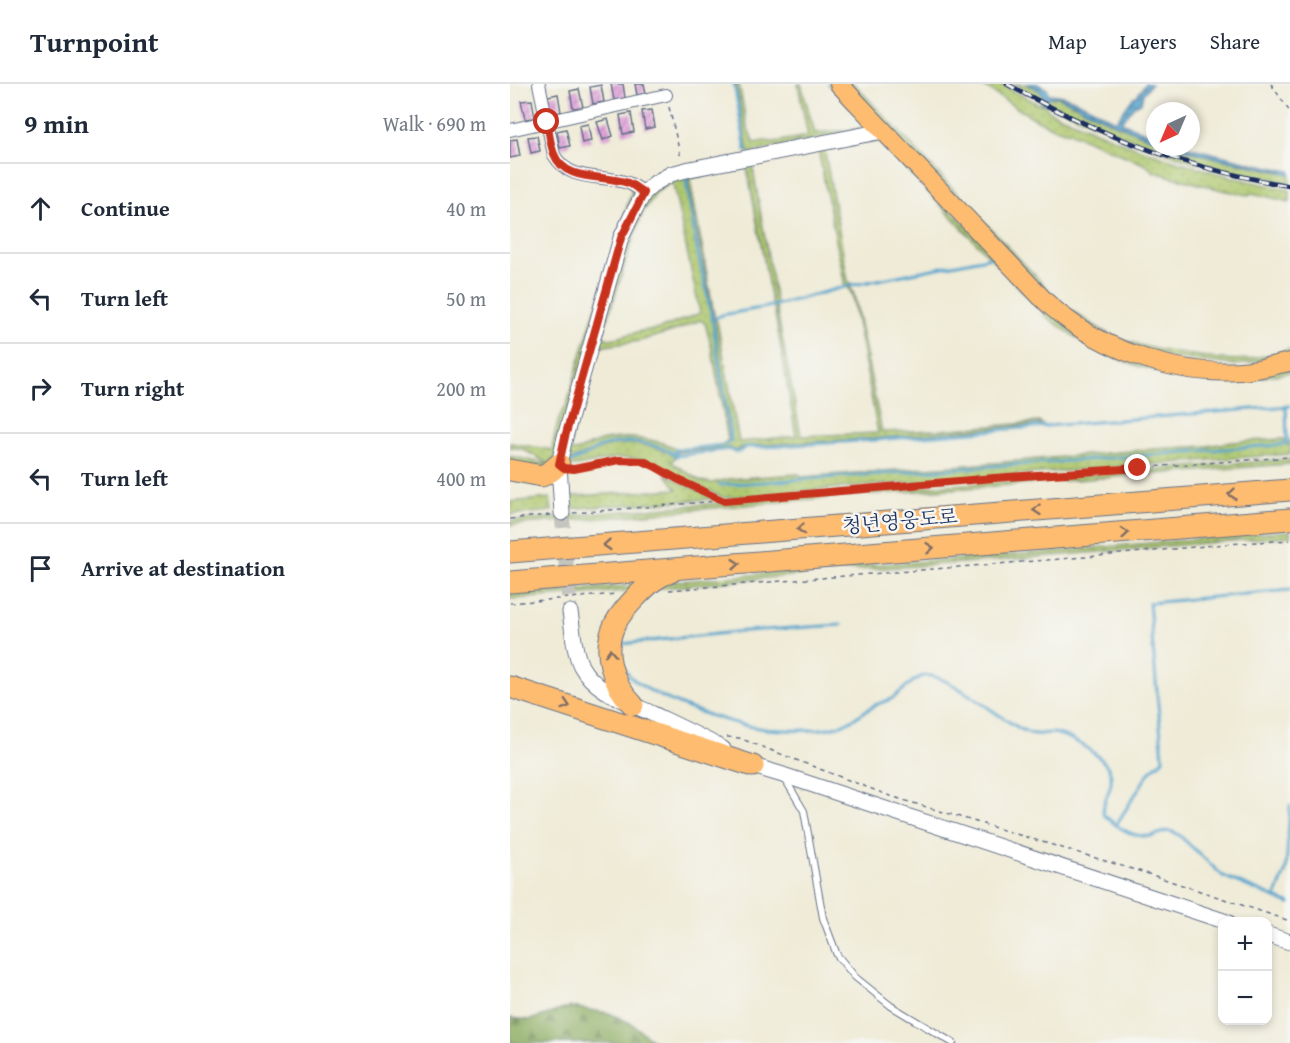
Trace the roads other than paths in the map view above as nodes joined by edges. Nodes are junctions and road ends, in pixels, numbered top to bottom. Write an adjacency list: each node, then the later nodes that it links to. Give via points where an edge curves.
1 (539, 84): 4 (street)
2 (839, 84): 6 (main road)
3 (666, 95): 4 (street)
4 (547, 122): 5 (street); 7 (street, via 554,155 570,172 629,183)
5 (510, 130)
6 (883, 131): 7 (street, via 684,170 655,183); 8 (main road, via 1048,304 1090,334 1136,356 1194,369 1240,371)
7 (644, 193): 9 (street, via 621,238)
8 (1290, 362)
9 (559, 464): 10 (highway, via 542,476); 12 (street)
10 (510, 470)
11 (1290, 490): 14 (highway, 청년영웅도로, one-way to 14)
12 (561, 514)
13 (1290, 519): 16 (highway, 청년영웅도로, one-way to 13)
14 (755, 533): 15 (highway, 청년영웅도로, one-way to 15); 16 (highway)
15 (510, 552)
16 (684, 568): 17 (highway, 청년영웅도로); 20 (highway, one-way to 16, via 619,688 611,667 609,646 614,626 655,579)
17 (510, 582)
18 (570, 612): 20 (street, via 576,654 582,667 603,689)
19 (510, 687): 21 (highway, one-way to 21)
20 (633, 705): 21 (street)
21 (753, 766): 22 (street)
22 (783, 775): 23 (street); 26 (lane, via 804,811 823,918 837,956 855,977 891,1006)
23 (1218, 918)
24 (1272, 936): 25 (street)
25 (1290, 942)
26 (953, 1043)

